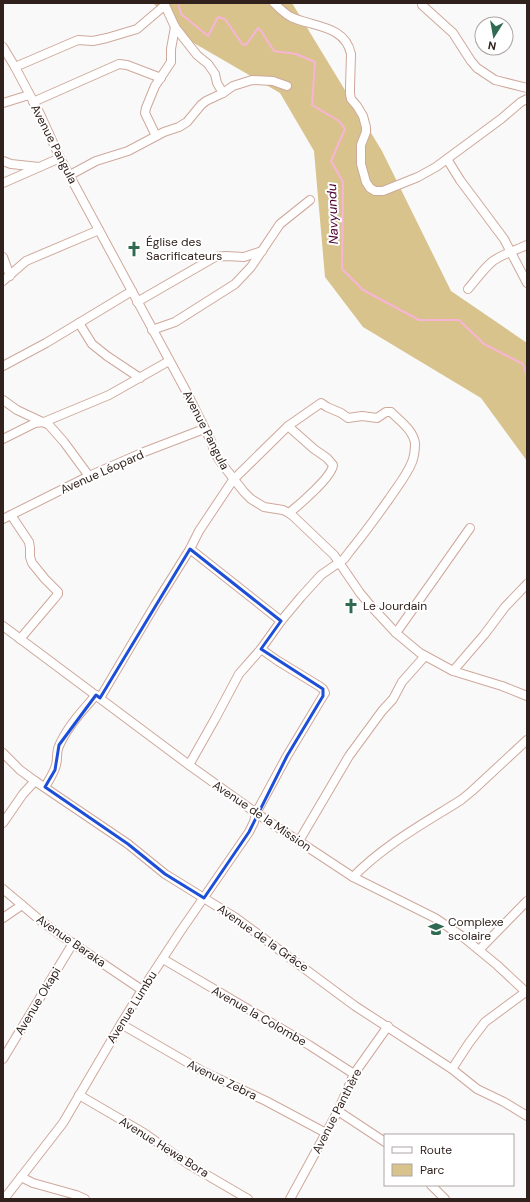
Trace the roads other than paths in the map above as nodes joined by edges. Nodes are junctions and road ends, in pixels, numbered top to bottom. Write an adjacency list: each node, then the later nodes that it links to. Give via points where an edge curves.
1 (274, 3): 16 (street, via 289,16 339,34 350,49 350,94 363,116 366,127 360,157 364,177 370,188 383,191 418,177)
2 (164, 4): 4 (street); 6 (street, via 137,29 100,40 78,40)
3 (422, 5): 9 (street, via 453,33 477,68 495,80)
4 (175, 27): 7 (street, via 171,62); 10 (street, via 197,55 208,64)
5 (3, 47): 6 (street, Avenue Pangula)
6 (15, 67): 11 (street, Avenue Pangula)
7 (161, 78): 11 (street, via 120,64); 14 (street, via 148,100 145,113)
8 (287, 86): 10 (street, via 273,81 252,80 233,86)
9 (527, 88)
10 (223, 93): 14 (street, via 206,101 183,124)
11 (31, 98): 13 (street); 15 (street, Avenue Pangula)
12 (527, 99): 16 (street)
13 (3, 103)
14 (156, 136): 19 (street, via 128,151 96,161)
15 (60, 158): 18 (street); 19 (street, Avenue Pangula)
16 (447, 159): 25 (street)
17 (3, 161): 18 (street)
18 (40, 167): 20 (street)
19 (70, 175): 22 (street, Avenue Pangula)
20 (3, 184)
21 (310, 200): 24 (street, via 280,224)
22 (99, 230): 27 (street, via 26,261); 30 (street, Avenue Pangula)
23 (527, 245): 25 (street)
24 (262, 251): 31 (street, via 244,257 215,257); 33 (street, via 235,284 176,322)
25 (511, 253): 28 (street); 29 (street, via 492,262)
26 (3, 257): 27 (street)
27 (6, 279)
28 (527, 283)
29 (468, 289)
30 (132, 291): 31 (street, Avenue Pangula); 32 (street)
31 (137, 302): 33 (street, Avenue Pangula)
32 (79, 323): 35 (street); 36 (street, via 92,344)
33 (152, 330): 34 (street, Avenue Pangula)
34 (169, 361): 36 (street); 40 (street, Avenue Pangula)
35 (3, 366)
36 (140, 378): 38 (street, via 109,395)
37 (3, 400): 38 (street, via 17,410)
38 (44, 422): 41 (street); 42 (street, via 58,435)
39 (288, 426): 43 (street); 44 (street, via 333,465 331,472 322,482); 49 (street, via 321,403 348,418 377,418 391,412 413,436 413,457 406,474 357,543)
40 (204, 429): 42 (street, Avenue Léopard); 43 (street, Avenue Pangula, via 218,459)
41 (3, 439)
42 (88, 476): 45 (street, Avenue Léopard)
43 (233, 480): 44 (street, Avenue Pangula, via 262,506); 48 (street)
44 (289, 513): 49 (street, Avenue Pangula)
45 (11, 515): 46 (street, Avenue Léopard); 54 (street, via 28,542 32,562 44,579 58,592)
46 (3, 519)
47 (470, 528): 53 (street)
48 (190, 549): 51 (street); 58 (street)
49 (339, 562): 51 (street, via 321,575); 53 (street, Avenue Pangula, via 365,599)
50 (527, 584): 57 (street)
51 (281, 621): 55 (street)
52 (3, 626): 54 (street, Avenue de la Mission)
53 (396, 633): 56 (street, Avenue Pangula)
54 (20, 639): 58 (street, Avenue de la Mission)
55 (261, 649): 62 (street, via 237,677); 65 (street, Avenue Lumbu, via 319,686 325,693)
56 (425, 656): 57 (street, Avenue Pangula); 67 (street, via 402,682 394,699 349,756)
57 (453, 671): 59 (street, Avenue Pangula)
58 (98, 696): 62 (street, Avenue de la Mission); 64 (street, via 80,714 59,745 55,770)
59 (527, 696)
60 (527, 740): 68 (street, via 461,800 366,863)
61 (3, 754): 63 (street, Avenue de la Grâce)
62 (189, 765): 65 (street, Avenue de la Mission)
63 (35, 781): 64 (street, Avenue de la Grâce); 66 (street)
64 (45, 787): 70 (street, Avenue de la Grâce, via 128,844 165,874)
65 (256, 813): 67 (street, Avenue de la Mission); 70 (street, Avenue Lumbu, via 249,832)
66 (3, 823)
67 (299, 841): 68 (street, Avenue de la Mission)
68 (353, 877): 75 (street, Avenue de la Mission, via 435,918)
69 (3, 888): 72 (street, Avenue Baraka)
70 (204, 898): 76 (street, Avenue Lumbu); 80 (street, Avenue de la Grâce, via 236,918 355,1006)
71 (527, 901): 75 (street)
72 (22, 905): 73 (street); 74 (street, Avenue Baraka)
73 (3, 918)
74 (73, 944): 77 (street, Avenue Baraka); 81 (street, Avenue Okapi)
75 (480, 950): 78 (street, Avenue de la Mission)
76 (163, 959): 77 (street, Avenue Lumbu); 83 (street, Avenue la Colombe)
77 (142, 990): 79 (street, Avenue Lumbu)
78 (527, 992): 82 (street, via 485,1022)
79 (121, 1024): 84 (street, Avenue Lumbu); 87 (street, Avenue Zebra, via 204,1072)
80 (388, 1026): 82 (street, Avenue de la Grâce); 83 (street, Avenue Panthère)
81 (3, 1059)
82 (452, 1068): 86 (street, Avenue de la Grâce, via 477,1089)
83 (354, 1074): 85 (street, Avenue Panthère)
84 (79, 1095): 89 (street, Avenue Lumbu, via 63,1122); 93 (street, Avenue Hewa Bora)
85 (338, 1111): 87 (street, Avenue Panthère); 88 (street)
86 (527, 1116)
87 (326, 1133): 94 (street, Avenue Panthère)
88 (384, 1141)
89 (21, 1177): 91 (street, Avenue Lumbu); 92 (street)
90 (432, 1186): 95 (street)
91 (4, 1199)
92 (85, 1199)
93 (248, 1199)
94 (290, 1199)
95 (445, 1199)

